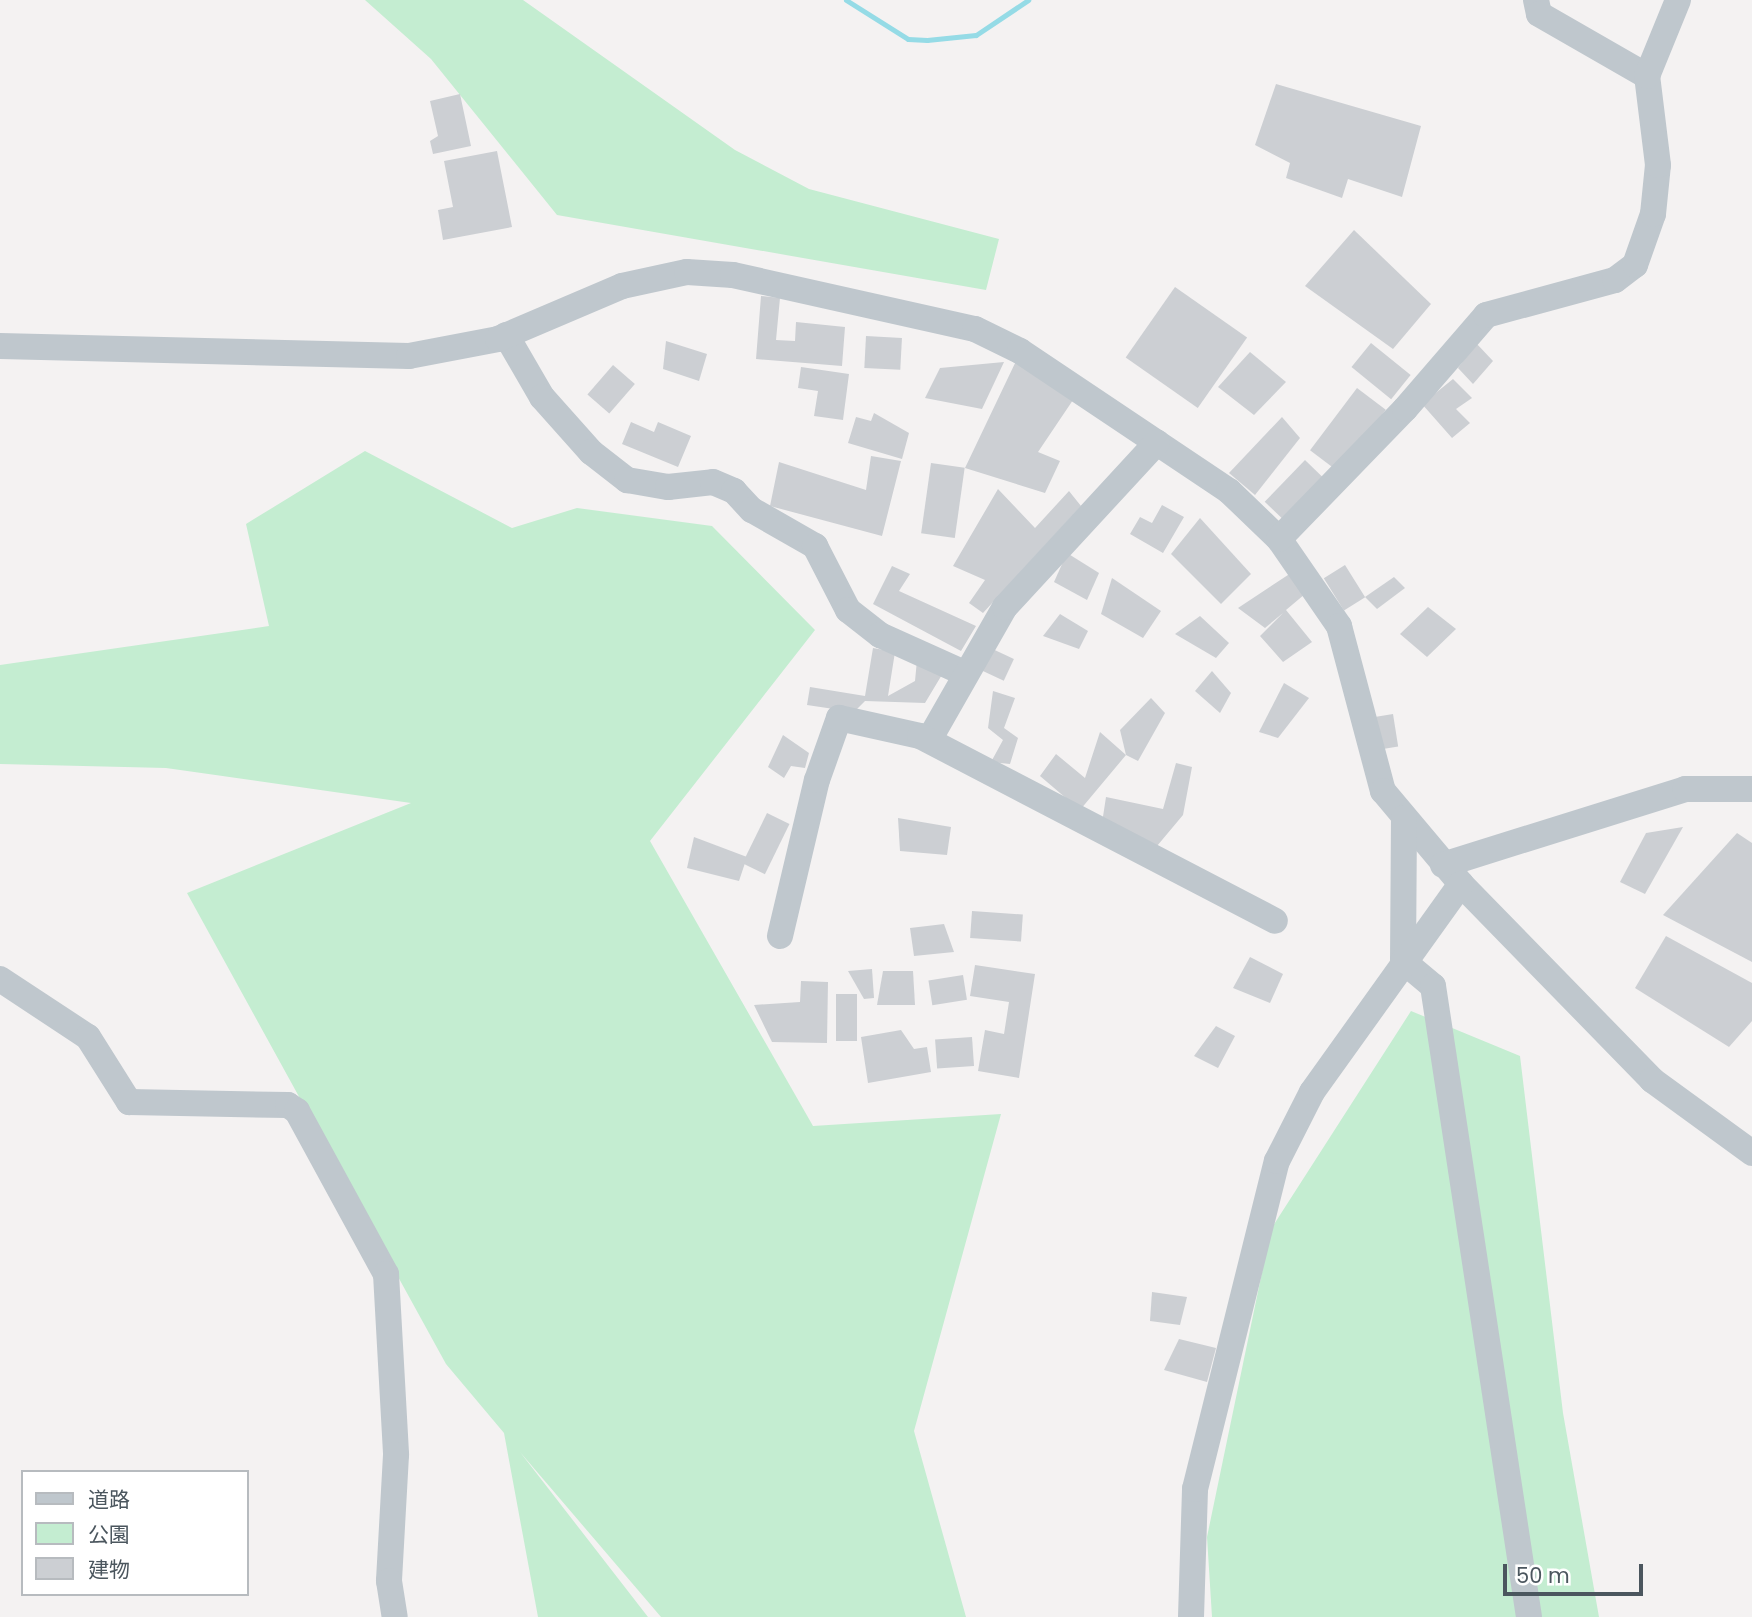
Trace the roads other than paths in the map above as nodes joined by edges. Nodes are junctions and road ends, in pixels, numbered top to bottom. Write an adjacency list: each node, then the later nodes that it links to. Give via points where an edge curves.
1 (1536, 0): 3 (street, via 1539,14)
2 (1678, 0): 3 (street)
3 (1647, 75): 7 (street, via 1658,165 1653,214 1635,265 1615,280 1486,315 1405,409)
4 (506, 335): 5 (street, via 409,355); 6 (street, via 654,276 733,275 975,329 1020,351); 8 (street, via 542,397 591,453 627,480 668,487 713,482 734,491 752,510 816,547 848,611 880,635)
5 (0, 346)
6 (1157, 442): 7 (street, via 1229,491); 8 (street, via 1005,607)
7 (1279, 539): 11 (street, via 1339,626 1372,766)
8 (964, 673): 9 (street)
9 (929, 740): 14 (street); 15 (street, via 839,718 817,780)
10 (1752, 789): 12 (street, via 1685,789)
11 (1404, 818): 12 (street); 16 (street)
12 (1443, 864): 13 (street)
13 (1461, 884): 16 (street); 18 (street, via 1652,1080)
14 (1275, 920)
15 (780, 936)
16 (1403, 961): 20 (street, via 1312,1092 1273,1173 1195,1489); 21 (street, via 1433,986)
17 (0, 979): 19 (street, via 88,1037 129,1102 288,1105 297,1111 386,1274 396,1455 389,1581)
18 (1752, 1153)
19 (395, 1617)
20 (1191, 1617)
21 (1529, 1617)

